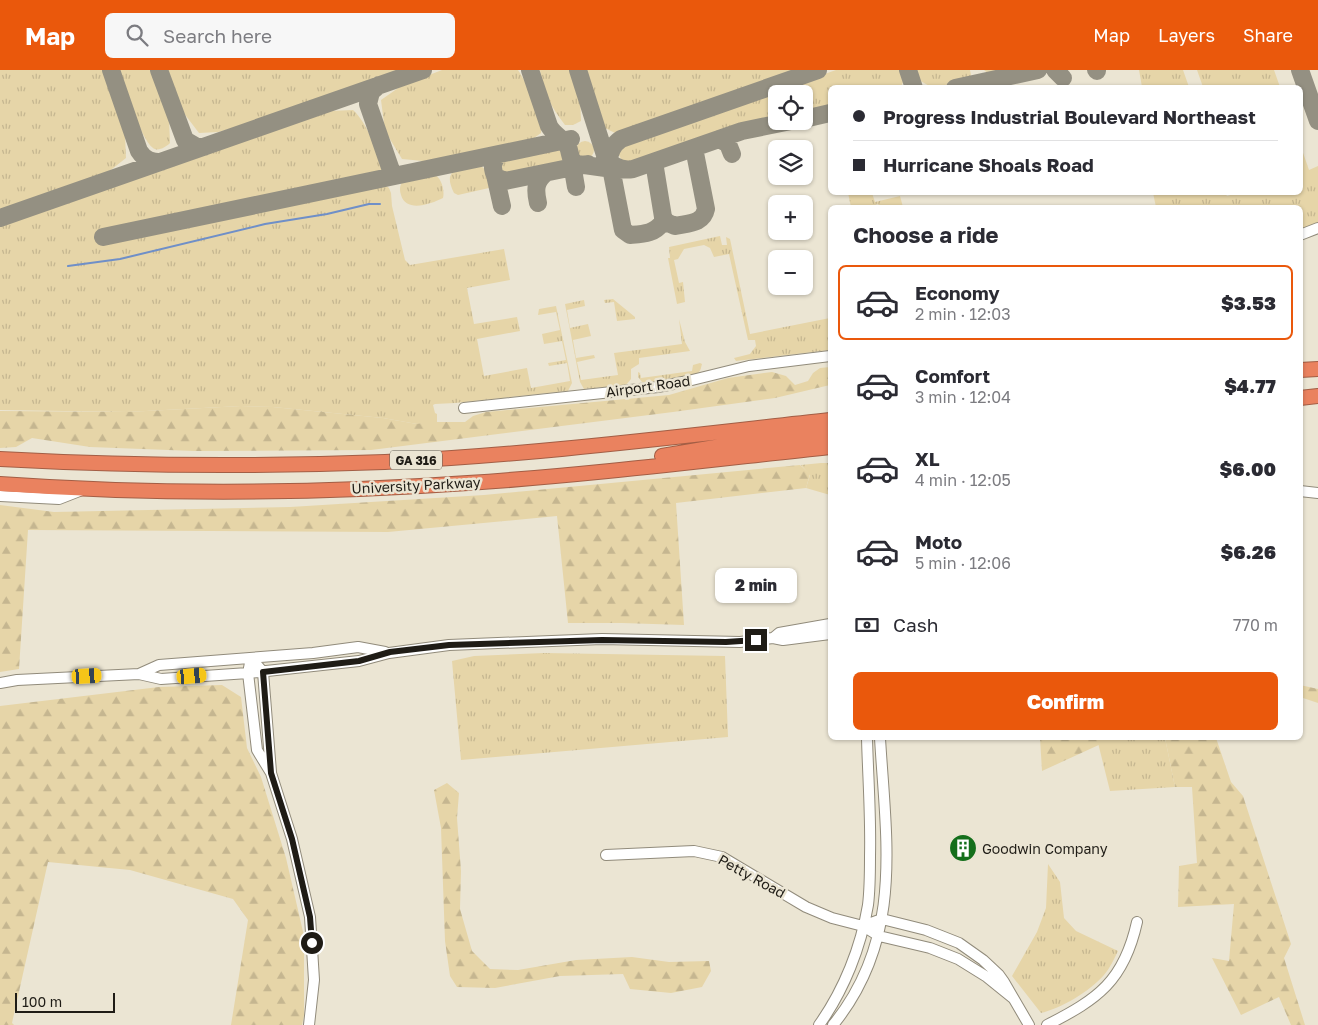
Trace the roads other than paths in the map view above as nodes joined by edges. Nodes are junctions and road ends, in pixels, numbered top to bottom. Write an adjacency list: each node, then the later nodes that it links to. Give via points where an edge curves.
1 (1318, 228): 2 (street)
2 (1303, 234)
3 (828, 356): 8 (street, Airport Road, via 749,366 658,387)
4 (1318, 369): 5 (highway)
5 (1303, 370)
6 (1318, 396): 7 (highway)
7 (1303, 398)
8 (464, 408)
9 (828, 423): 12 (highway, University Parkway / GA 316, via 385,462 169,466)
10 (828, 423): 13 (highway, via 622,463)
11 (828, 447): 13 (highway, University Parkway / GA 316)
12 (0, 459)
13 (593, 472): 15 (highway, University Parkway / GA 316, via 334,490)
14 (0, 484): 15 (highway, University Parkway / GA 316)
15 (84, 490): 18 (street, via 58,499)
16 (1303, 491): 17 (street)
17 (1318, 493)
18 (0, 496)
19 (828, 624): 21 (street, via 780,633)
20 (828, 634): 21 (street, via 784,640)
21 (774, 638): 22 (street, via 740,642 508,642)
22 (390, 652): 23 (street, via 358,647); 24 (street, via 359,661)
23 (251, 658): 24 (street); 25 (street); 26 (street, via 159,665)
24 (263, 672): 25 (street); 30 (street)
25 (248, 673): 26 (street, via 161,679); 30 (street, via 257,750)
26 (139, 674): 27 (street)
27 (0, 683)
28 (867, 740): 34 (street, via 870,884)
29 (880, 740): 32 (street, via 887,870)
30 (271, 773): 37 (street, via 292,839 310,917 314,980)
31 (606, 856): 34 (street, Petty Road, via 694,851 722,857 806,907)
32 (882, 919): 34 (street); 35 (street); 36 (street, Petty Road, via 926,930 959,944 999,975)
33 (1137, 922): 41 (street, via 1133,942 1113,979 1096,996)
34 (863, 926): 35 (street, Petty Road); 38 (street, via 847,976)
35 (879, 936): 36 (street, Petty Road, via 930,948 958,959); 39 (street, via 858,988)
36 (1012, 998): 40 (street, Petty Road)
37 (309, 1025)
38 (819, 1025)
39 (832, 1025)
40 (1029, 1025)
41 (1047, 1025)

